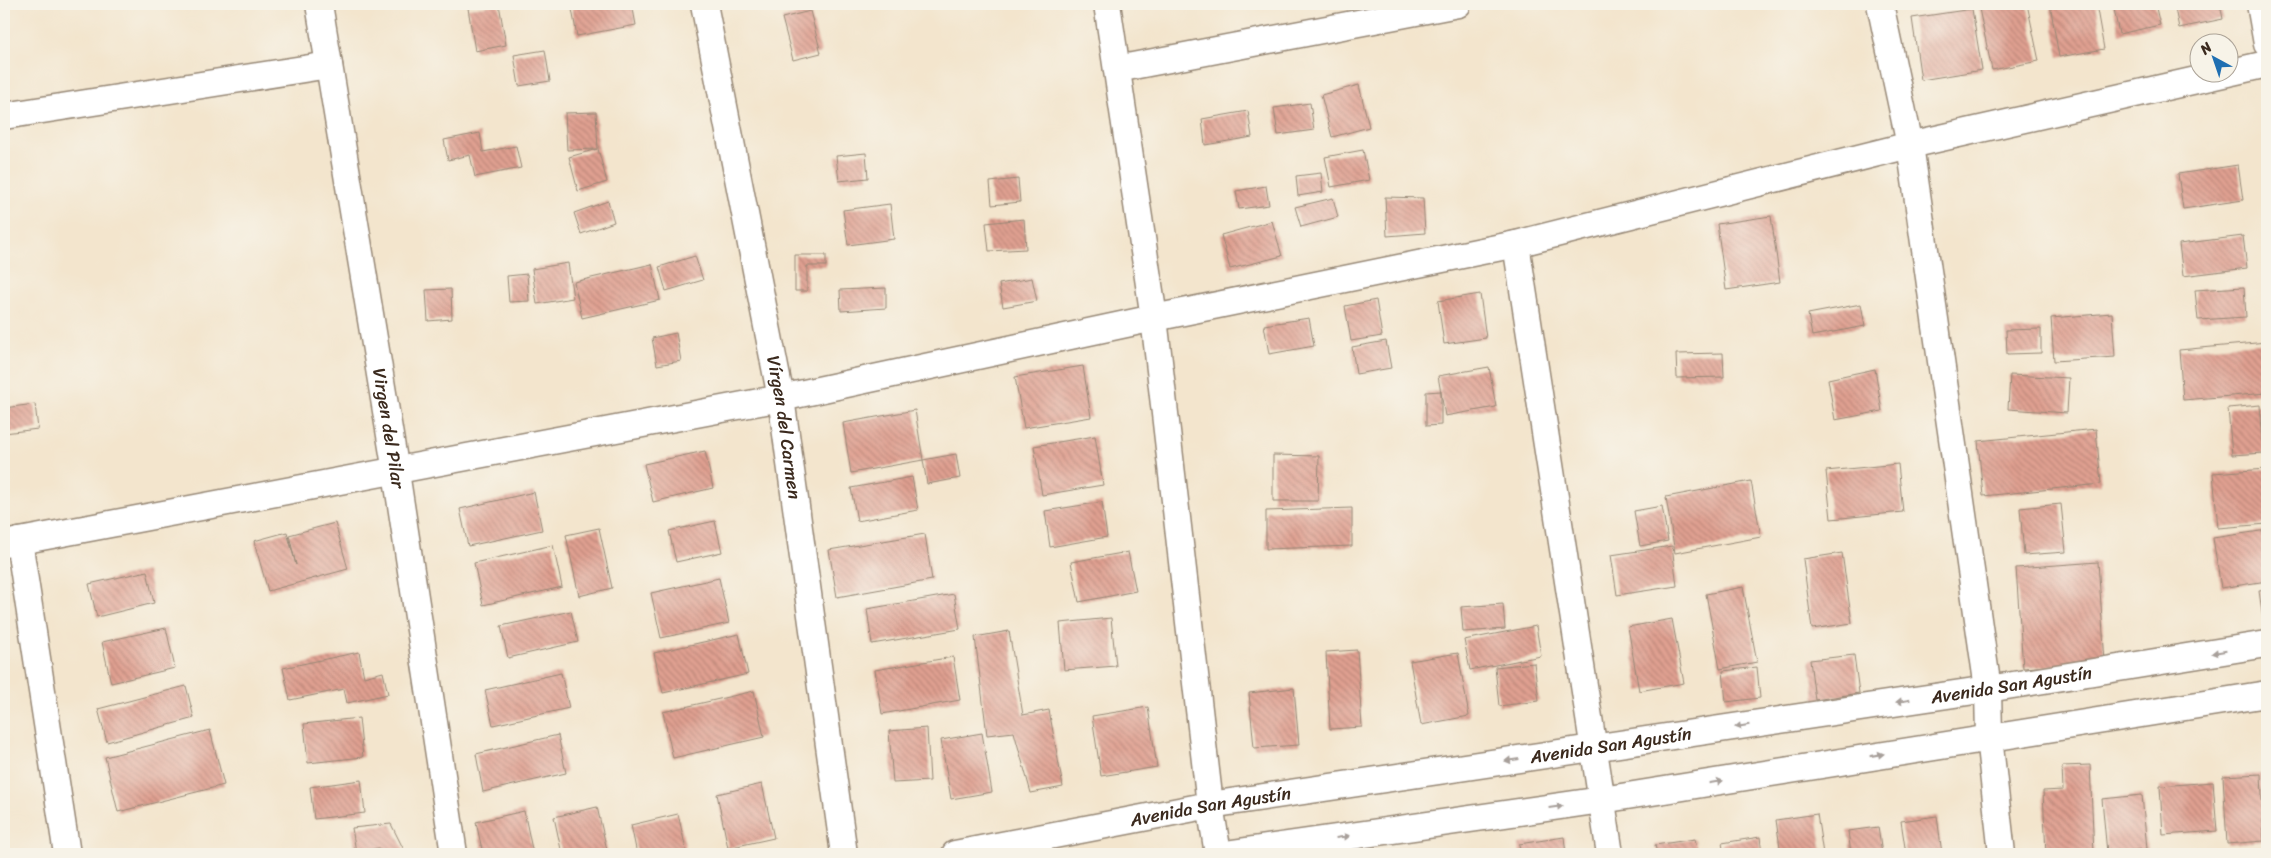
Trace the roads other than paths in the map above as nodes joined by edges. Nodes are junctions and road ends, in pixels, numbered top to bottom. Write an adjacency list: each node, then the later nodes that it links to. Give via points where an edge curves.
1 (319, 4): 9 (street, Virgen del Pilar)
2 (704, 4): 15 (street, Vírgen del Carmen)
3 (1107, 4): 10 (street)
4 (1458, 4): 10 (street)
5 (1880, 4): 12 (street)
6 (2260, 4): 7 (street)
7 (2267, 44)
8 (2267, 64): 12 (street)
9 (329, 65): 11 (street); 16 (street, Virgen del Pilar)
10 (1117, 69): 14 (street)
11 (5, 111)
12 (1910, 145): 13 (street); 19 (street)
13 (1516, 244): 14 (street); 22 (street)
14 (1154, 318): 15 (street); 24 (street)
15 (782, 398): 16 (street); 27 (street, Vírgen del Carmen)
16 (396, 472): 17 (street); 26 (street, Virgen del Pilar)
17 (11, 543): 25 (street)
18 (2267, 644): 19 (street, Avenida San Agustín, one-way to 19)
19 (1988, 689): 21 (street); 22 (street, Avenida San Agustín, one-way to 22)
20 (2267, 694): 21 (street)
21 (1989, 737): 23 (street, one-way to 21); 32 (street)
22 (1595, 748): 23 (street); 24 (street, Avenida San Agustín, one-way to 24)
23 (1602, 800): 30 (street, one-way to 23); 31 (street)
24 (1210, 805): 28 (street, Avenida San Agustín); 29 (street)
25 (67, 854)
26 (454, 854)
27 (844, 854)
28 (955, 854)
29 (1218, 854)
30 (1225, 854)
31 (1610, 854)
32 (2002, 854)

